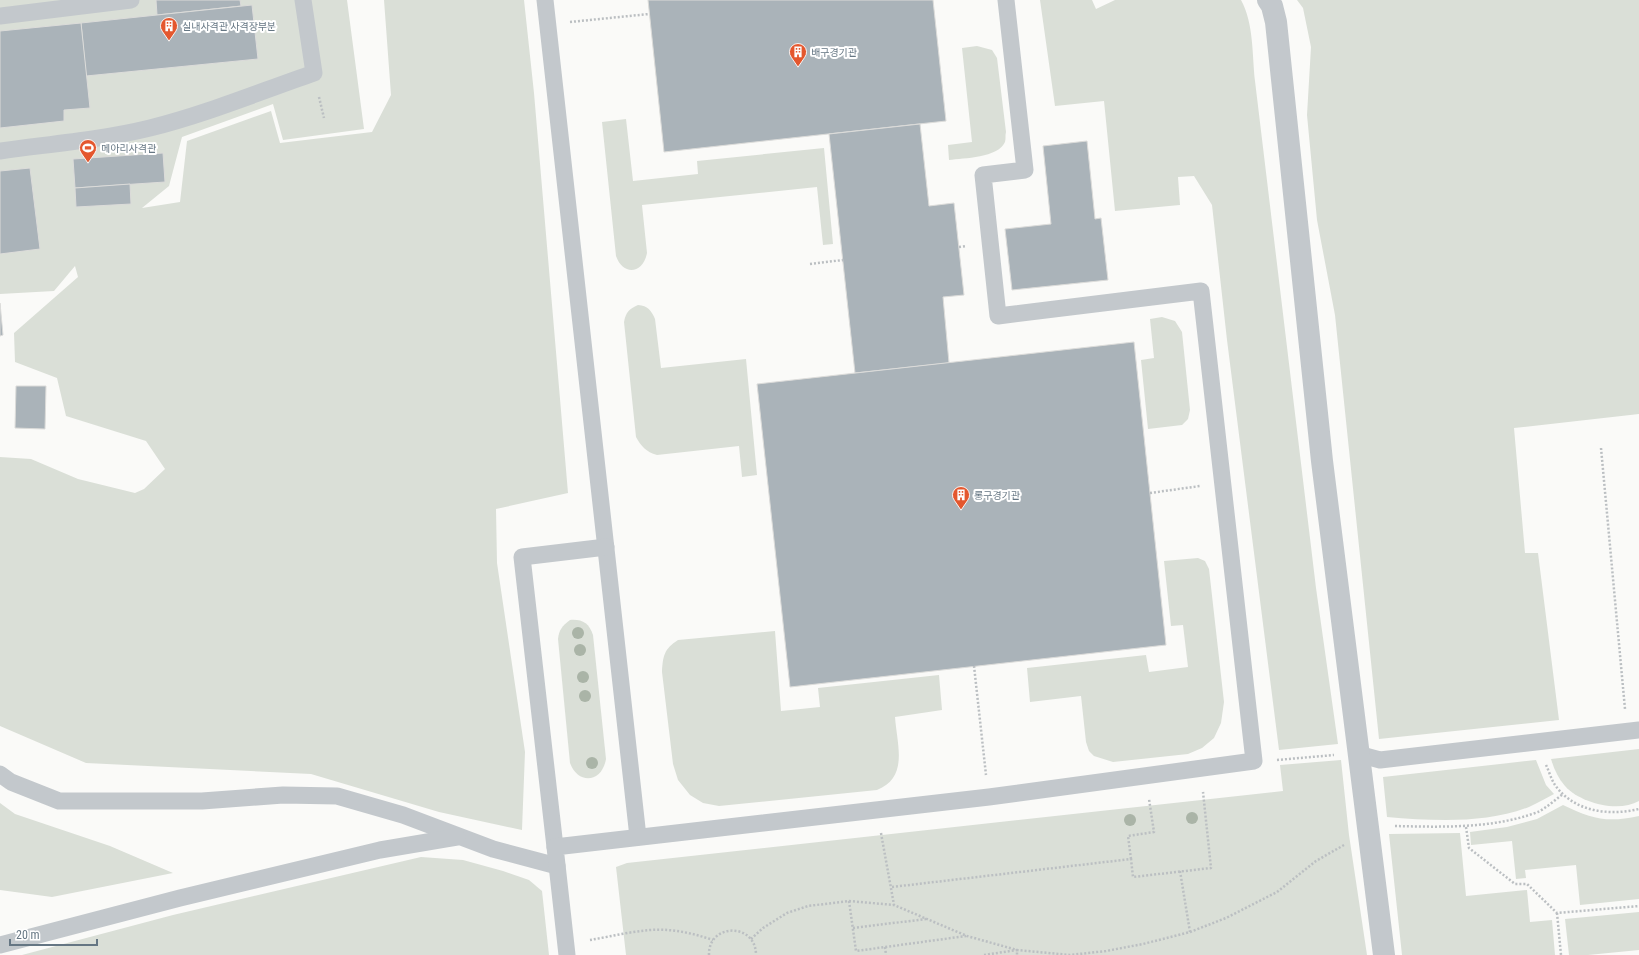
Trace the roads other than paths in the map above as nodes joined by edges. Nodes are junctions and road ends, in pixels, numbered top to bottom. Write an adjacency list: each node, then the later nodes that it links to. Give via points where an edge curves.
1 (131, 0): 6 (lane)
2 (303, 0): 7 (lane, via 314,73 194,116 150,128)
3 (545, 0): 8 (lane)
4 (1006, 0): 13 (lane, via 1024,170 983,175 998,316 1201,291 1254,761 989,797)
5 (1268, 0): 10 (street, via 1276,22 1322,461)
6 (0, 16)
7 (0, 151)
8 (606, 547): 13 (lane); 14 (lane, via 522,556)
9 (1633, 730): 10 (lane, via 1380,760)
10 (1358, 754): 18 (street)
11 (0, 774): 12 (lane, via 11,782 59,801 202,801 283,795 337,796)
12 (460, 836): 15 (lane); 16 (lane, via 380,850)
13 (638, 837): 14 (lane)
14 (555, 846): 15 (lane)
15 (557, 866): 17 (lane)
16 (0, 945)
17 (566, 949)
18 (1384, 955)

